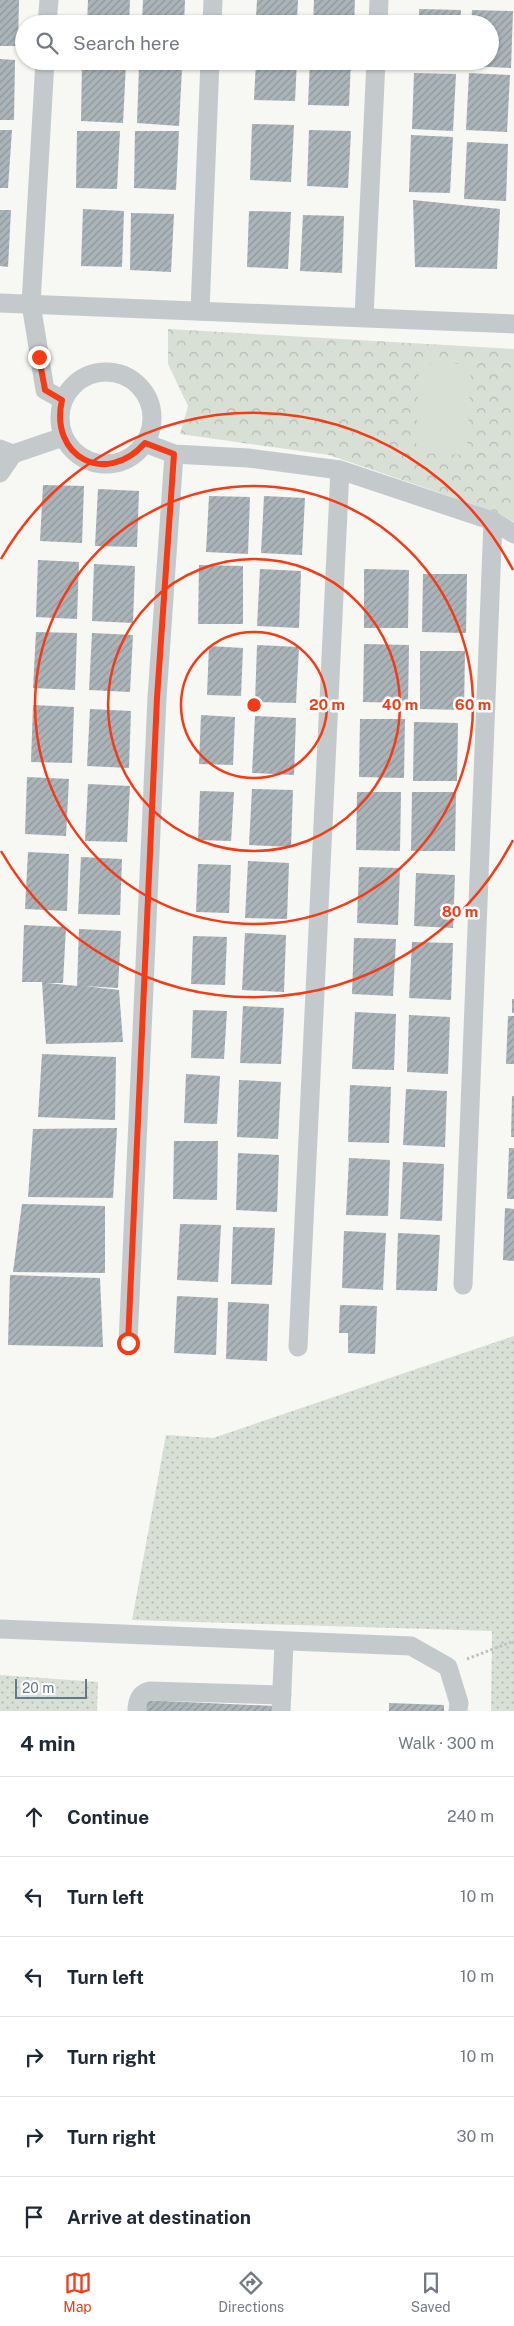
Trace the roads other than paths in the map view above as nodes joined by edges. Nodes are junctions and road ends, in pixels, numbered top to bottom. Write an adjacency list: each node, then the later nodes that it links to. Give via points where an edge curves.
1 (49, 0): 4 (street)
2 (213, 0): 5 (street)
3 (379, 0): 6 (street)
4 (48, 15)
5 (212, 15)
6 (378, 15)
7 (44, 70): 11 (street)
8 (210, 70): 12 (street)
9 (376, 70): 13 (street)
10 (0, 303): 11 (street)
11 (31, 304): 12 (street); 15 (street, via 45,390)
12 (200, 311): 13 (street)
13 (364, 317): 14 (street)
14 (514, 324)
15 (62, 400): 16 (street, via 59,415); 17 (street, via 82,378 97,372 113,372 127,377 140,386 148,399 151,429)
16 (63, 437): 17 (street, via 77,455 106,465 121,462); 18 (street)
17 (145, 443): 19 (street)
18 (6, 451): 21 (street)
19 (174, 454): 20 (street, via 248,458); 25 (street, via 157,698)
20 (340, 470): 22 (street); 26 (street)
21 (0, 473)
22 (493, 521): 23 (street); 24 (street)
23 (514, 534)
24 (463, 1285)
25 (128, 1343)
26 (298, 1347)
27 (0, 1629): 28 (street)
28 (284, 1643): 29 (street); 31 (street, via 411,1646 448,1667 459,1703)
29 (282, 1703): 30 (street, via 149,1691 137,1701)
30 (137, 1711)
31 (458, 1711)

